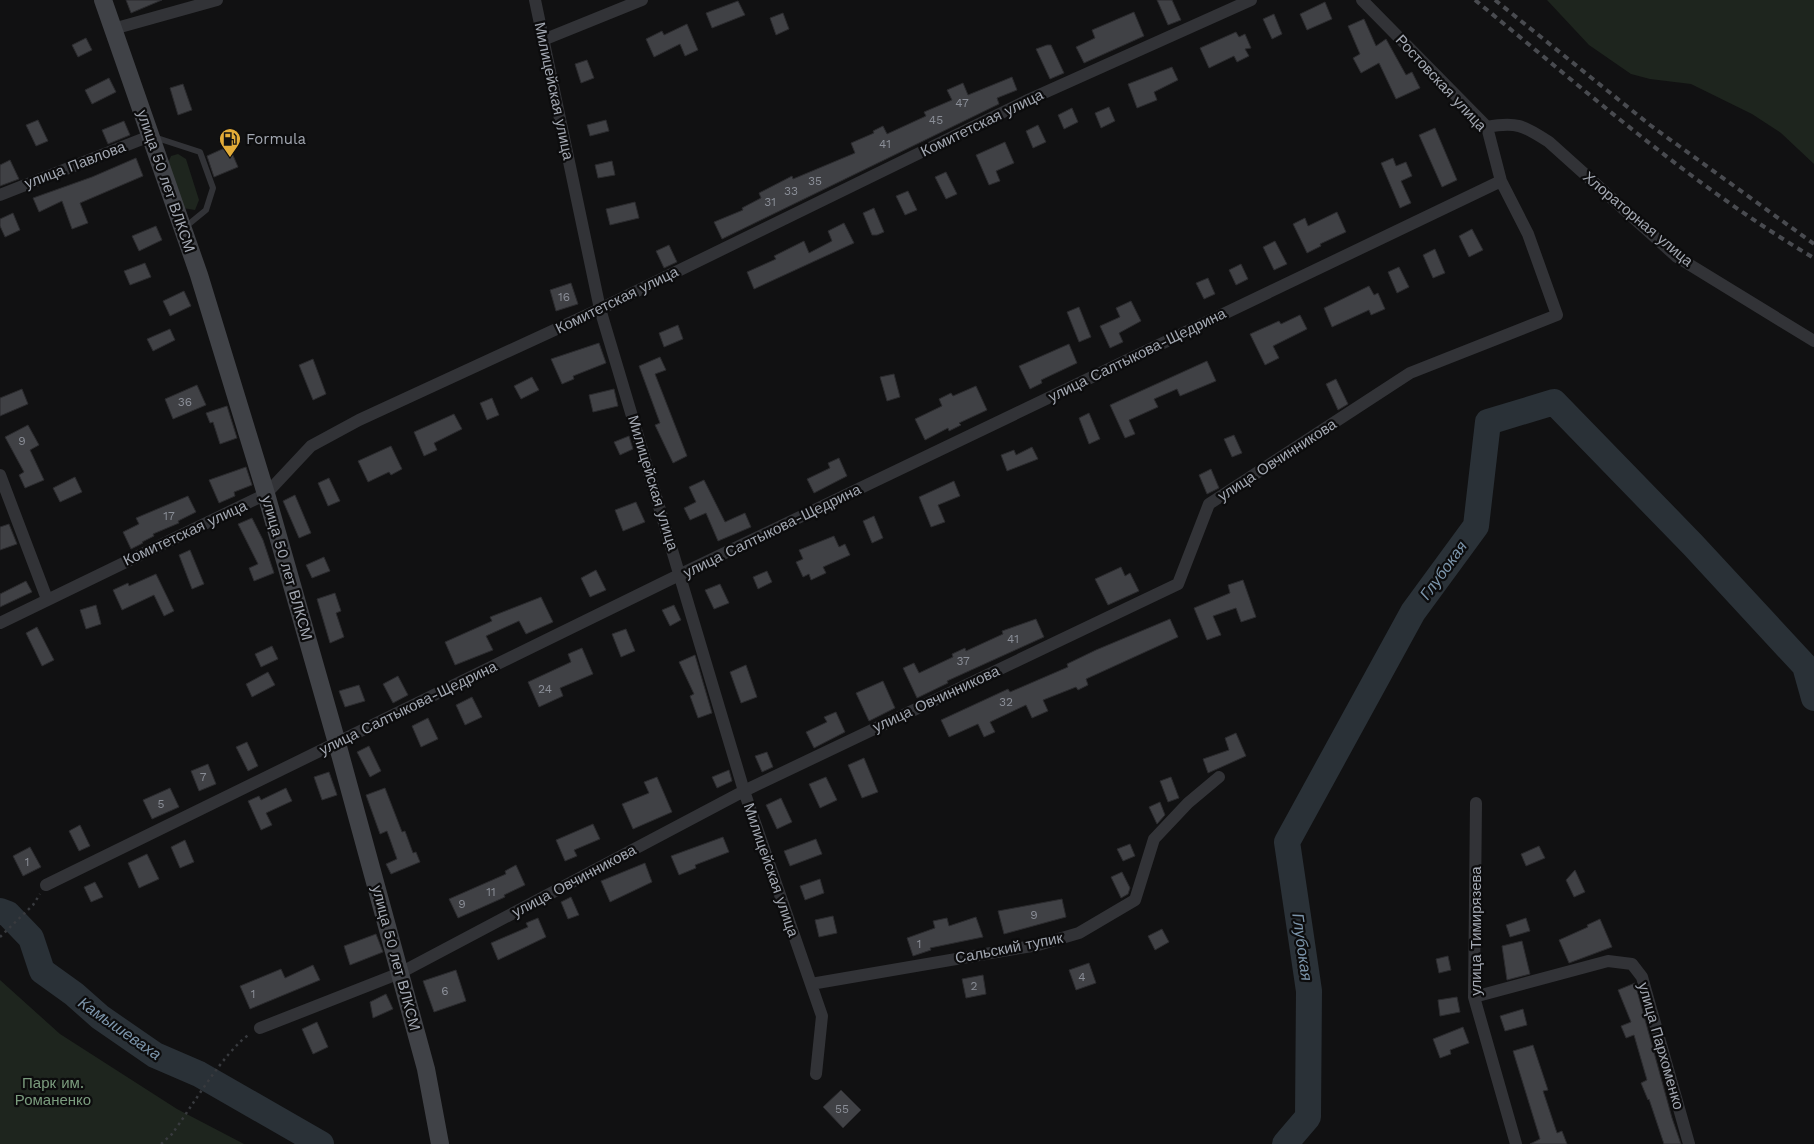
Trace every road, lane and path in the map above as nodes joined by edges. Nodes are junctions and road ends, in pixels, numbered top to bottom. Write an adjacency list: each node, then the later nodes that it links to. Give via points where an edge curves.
1 (103, 0): 7 (main road, улица 50 лет ВЛКСМ)
2 (217, 0): 7 (street)
3 (535, 0): 8 (street, Милицейская улица)
4 (642, 0): 8 (street)
5 (1251, 0): 14 (street, Комитетская улица, via 1028,100)
6 (1362, 0): 9 (street, Ростовская улица)
7 (113, 29): 10 (main road, улица 50 лет ВЛКСМ)
8 (543, 40): 14 (street, Милицейская улица)
9 (1487, 128): 11 (street, Ростовская улица); 16 (street, Хлораторная улица, via 1514,124 1526,127 1549,142 1677,257)
10 (150, 136): 12 (street, улица Павлова); 13 (main road, улица 50 лет ВЛКСМ); 13 (lane, via 200,152 213,188 206,210)
11 (1500, 181): 15 (street, Ростовская улица, via 1528,234); 19 (street, улица Салтыкова-Щедрина)
12 (0, 195)
13 (184, 229): 18 (main road, улица 50 лет ВЛКСМ)
14 (600, 309): 18 (street, Комитетская улица, via 359,420 311,446); 19 (street, Милицейская улица)
15 (1557, 315): 24 (street, улица Овчинникова, via 1410,372 1210,504 1178,584)
16 (1814, 341)
17 (0, 475): 20 (street)
18 (266, 494): 20 (street, Комитетская улица); 22 (main road, улица 50 лет ВЛКСМ)
19 (681, 574): 22 (street, улица Салтыкова-Щедрина); 24 (street, Милицейская улица)
20 (47, 599): 21 (street, Комитетская улица)
21 (0, 623)
22 (337, 743): 26 (street, улица Салтыкова-Щедрина); 28 (main road, улица 50 лет ВЛКСМ)
23 (1220, 777): 29 (street, Сальский тупик, via 1188,803 1154,838 1135,900 1079,934 1038,945)
24 (744, 791): 28 (street, улица Овчинникова); 29 (street, Милицейская улица)
25 (1476, 803): 30 (street, улица Тимирязева)
26 (46, 885): 27 (path, via 32,905)
27 (0, 937)
28 (400, 973): 31 (street, улица Овчинникова); 34 (main road, улица 50 лет ВЛКСМ, via 426,1069)
29 (811, 984): 32 (street, Милицейская улица, via 822,1016)
30 (1474, 998): 35 (street, улица Тимирязева); 36 (street, улица Пархоменко, via 1608,961 1632,964 1642,977)
31 (260, 1028): 33 (path, via 242,1039 172,1134)
32 (816, 1074)
33 (161, 1144)
34 (440, 1144)
35 (1516, 1144)
36 (1689, 1144)

